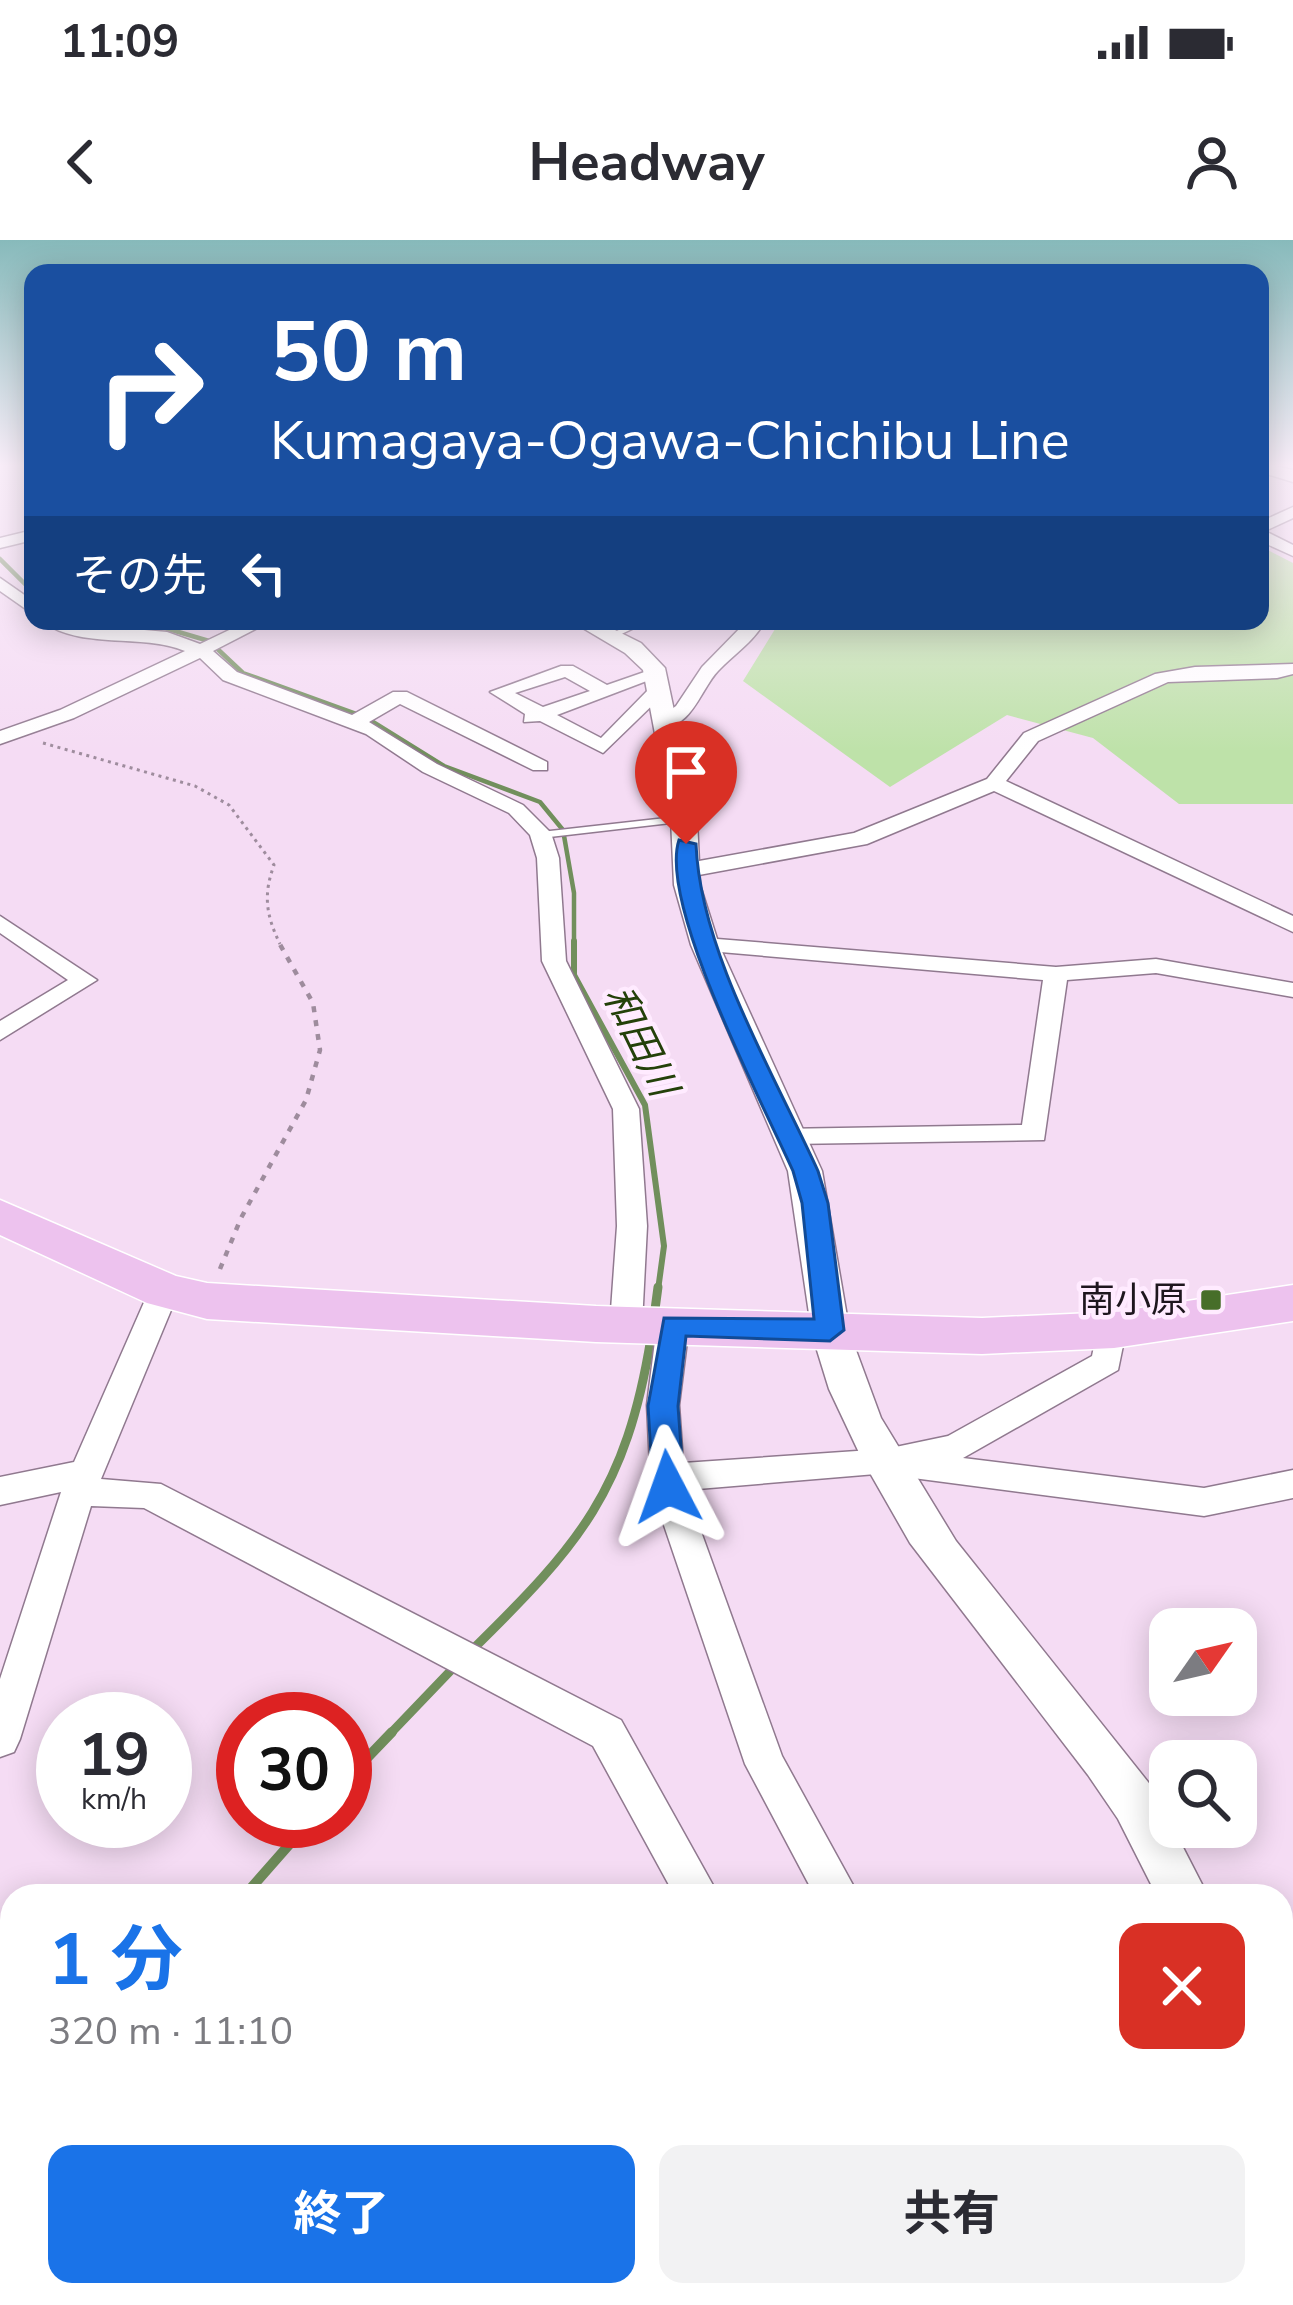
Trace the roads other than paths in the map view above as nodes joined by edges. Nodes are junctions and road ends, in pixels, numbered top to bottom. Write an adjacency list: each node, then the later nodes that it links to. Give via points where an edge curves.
1 (0, 583): 2 (street)
2 (24, 602)
3 (81, 630): 9 (street, via 167,637)
4 (245, 630): 9 (street)
5 (598, 630): 8 (street)
6 (624, 630): 8 (lane)
7 (753, 630): 14 (street, via 707,672 689,709)
8 (610, 636): 11 (street, via 645,656)
9 (204, 652): 13 (street, via 230,676); 16 (street)
10 (1293, 669): 18 (street, via 1162,678 1031,737)
11 (657, 682): 12 (street); 14 (street); 15 (street, via 602,747)
12 (606, 692): 15 (street); 15 (street, via 567,670 499,692)
13 (353, 723): 15 (street, via 400,696); 20 (street, via 516,808)
14 (665, 723): 19 (street)
15 (510, 726): 17 (street)
16 (5, 730)
17 (540, 766)
18 (994, 783): 21 (street, via 859,839); 23 (street)
19 (684, 819): 20 (lane); 21 (street)
20 (541, 835): 32 (street, via 554,961 626,1109 632,1226)
21 (688, 870): 24 (street)
22 (0, 923): 27 (street, via 85,980)
23 (1293, 925)
24 (705, 945): 25 (street); 28 (street)
25 (1056, 974): 26 (street, via 1156,966); 28 (street, via 1034,1133)
26 (1287, 984)
27 (0, 1032)
28 (790, 1135): 33 (street, via 815,1203)
29 (0, 1216): 30 (main road)
30 (186, 1296): 32 (main road); 37 (street)
31 (1293, 1303): 34 (main road)
32 (650, 1325): 33 (main road); 36 (street)
33 (830, 1330): 34 (main road); 35 (street)
34 (1110, 1331): 35 (street, via 1107,1362 956,1447)
35 (886, 1462): 36 (street); 38 (street, via 1204,1502); 43 (street, via 940,1553 1147,1818)
36 (668, 1478): 42 (street, via 765,1764)
37 (81, 1483): 39 (street); 40 (street); 41 (street, via 149,1494 607,1733)
38 (1293, 1484)
39 (0, 1491)
40 (0, 1739)
41 (691, 1884)
42 (831, 1884)
43 (1177, 1884)

